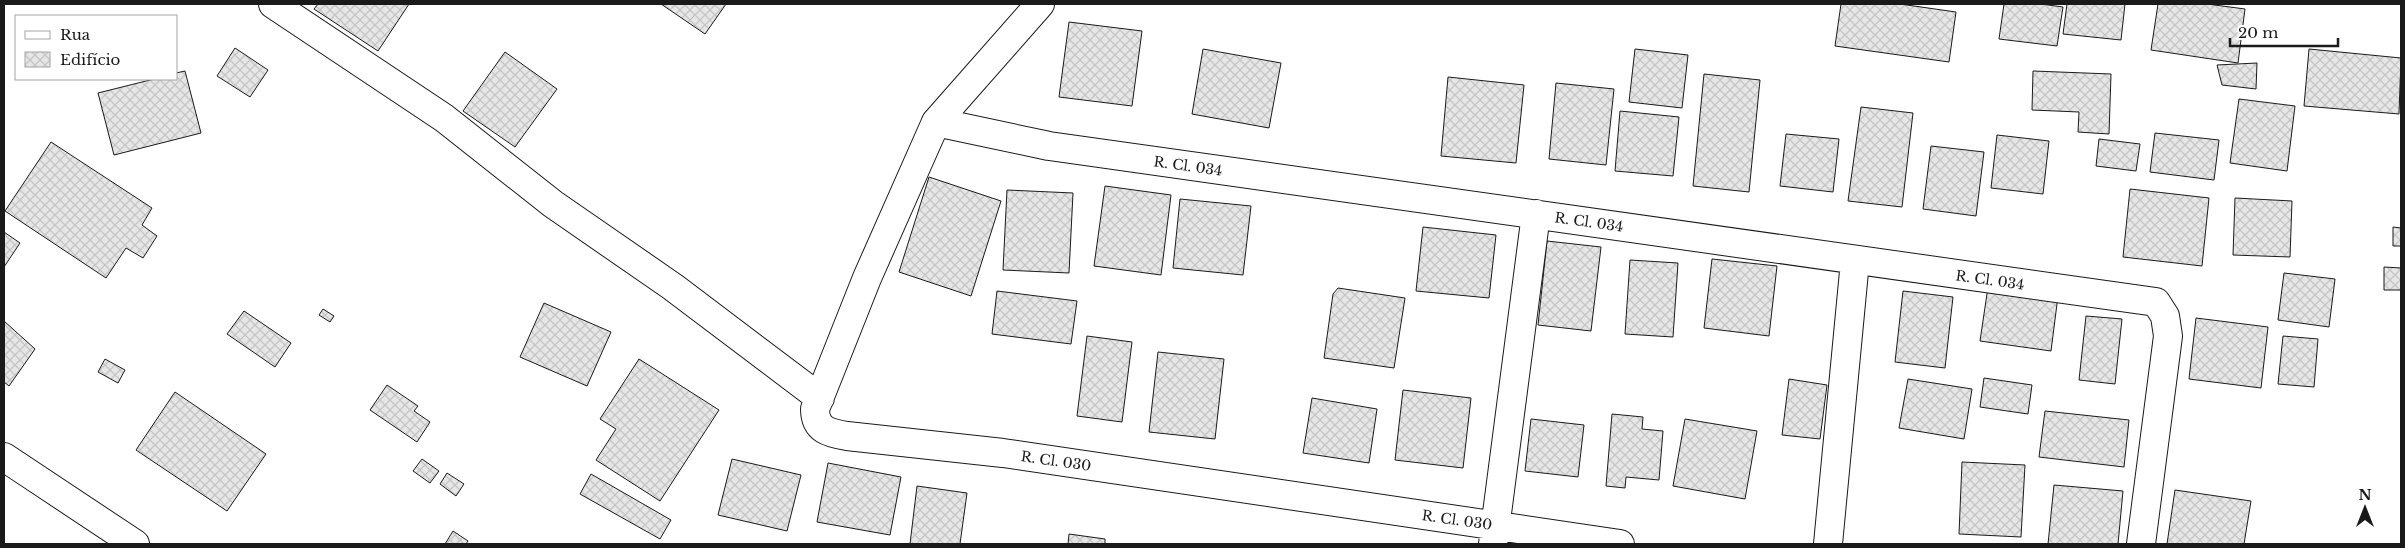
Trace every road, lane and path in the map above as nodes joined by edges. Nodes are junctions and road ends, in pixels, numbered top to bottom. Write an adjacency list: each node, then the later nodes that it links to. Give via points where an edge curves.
1 (272, 4): 6 (street, via 444,118 553,204 673,286)
2 (1040, 4): 3 (street)
3 (936, 122): 4 (street, R. Cl. 034, via 1049,146); 6 (street, R. Cl. 030, via 871,269)
4 (1536, 214): 5 (street, R. Cl. 034); 8 (street)
5 (1855, 262): 11 (street); 12 (street, R. Cl. 034, via 2156,302 2165,316 2168,336)
6 (820, 398): 8 (street, R. Cl. 030, via 815,419 830,433 1004,453)
7 (4, 457): 9 (street)
8 (1494, 535): 10 (street, R. Cl. 030)
9 (135, 544)
10 (1620, 544)
11 (1828, 544)
12 (2141, 544)

